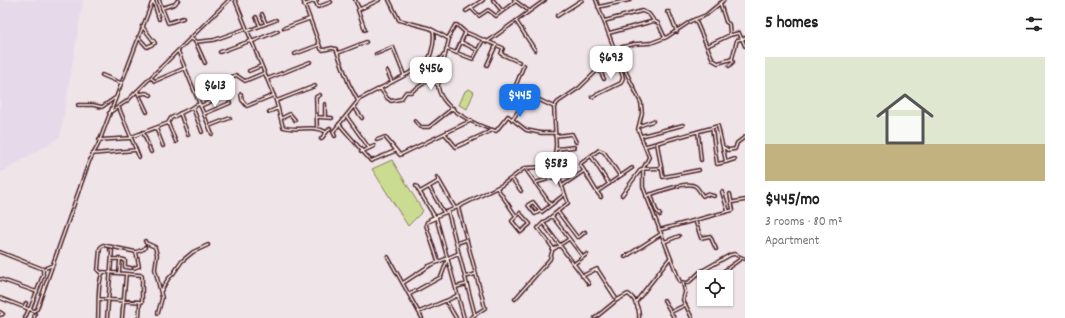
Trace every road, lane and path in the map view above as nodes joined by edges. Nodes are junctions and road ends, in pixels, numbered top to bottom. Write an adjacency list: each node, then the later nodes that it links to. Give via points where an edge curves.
1 (153, 0): 35 (street); 42 (street)
2 (158, 0): 23 (street)
3 (178, 0): 23 (street, via 175,4)
4 (229, 0): 55 (street)
5 (235, 0): 44 (street)
6 (303, 0): 21 (street)
7 (316, 0): 19 (street, via 318,7); 21 (street)
8 (355, 0): 24 (street)
9 (379, 0): 24 (street)
10 (389, 0): 47 (street, via 399,20)
11 (483, 0): 25 (street)
12 (493, 0): 27 (street)
13 (545, 0): 28 (street)
14 (582, 0): 31 (street)
15 (596, 0): 22 (street)
16 (630, 0): 22 (street)
17 (724, 0): 20 (street)
18 (515, 1): 27 (street); 28 (street)
19 (331, 2)
20 (720, 3): 36 (street); 53 (street, via 729,24)
21 (304, 5): 34 (street)
22 (598, 7): 39 (street)
23 (162, 8): 33 (street, via 168,23)
24 (359, 8): 46 (street)
25 (471, 8): 26 (street); 27 (street, via 479,16 488,10 495,16)
26 (466, 11)
27 (502, 11)
28 (529, 11): 38 (street)
29 (667, 12): 51 (street)
30 (262, 14): 41 (street)
31 (557, 16)
32 (256, 17): 43 (street)
33 (183, 18)
34 (309, 18): 45 (street); 66 (street)
35 (159, 19)
36 (695, 19): 51 (street); 68 (street)
37 (276, 20): 41 (street)
38 (516, 21): 65 (street); 74 (street)
39 (604, 21): 40 (street, via 642,11 649,14); 52 (street)
40 (654, 21): 52 (street); 57 (street, via 658,23)
41 (266, 24): 43 (street)
42 (142, 26): 54 (street); 54 (street, via 155,43 147,47)
43 (260, 26): 48 (street)
44 (245, 28): 48 (street); 61 (street, via 214,40)
45 (284, 28)
46 (365, 30)
47 (433, 30): 56 (street); 83 (street, via 434,40)
48 (246, 31): 62 (street)
49 (278, 31): 62 (street)
50 (465, 32): 56 (street, via 455,25); 60 (street); 64 (street)
51 (677, 32): 57 (street)
52 (609, 33): 71 (street)
53 (730, 35): 59 (street, via 739,33); 68 (street)
54 (138, 37): 104 (street)
55 (190, 38): 61 (street); 72 (street)
56 (448, 38): 70 (street)
57 (664, 38): 71 (street, via 651,43)
58 (745, 38): 59 (street)
59 (742, 39): 69 (street); 81 (street, via 736,42)
60 (483, 40): 65 (street); 73 (street)
61 (195, 42): 85 (street)
62 (251, 42): 75 (street); 88 (street)
63 (366, 42): 76 (street)
64 (461, 42): 73 (street); 77 (street)
65 (487, 42): 67 (street)
66 (319, 45): 76 (street, via 323,50 335,48); 78 (street)
67 (496, 45): 84 (street, via 503,48 501,54); 86 (street)
68 (707, 46): 81 (street, via 715,63)
69 (745, 46)
70 (446, 49): 77 (street); 80 (street)
71 (615, 49): 91 (street, via 613,55); 92 (street)
72 (178, 50): 90 (street); 99 (street)
73 (478, 50): 77 (street, via 473,60)
74 (535, 50)
75 (220, 52)
76 (338, 53): 119 (street, via 349,84)
77 (456, 53)
78 (295, 54)
79 (376, 54): 98 (street, via 393,47)
80 (444, 55): 83 (street, via 435,63); 105 (street)
81 (732, 59): 89 (street, via 733,62)
82 (310, 62): 100 (street)
83 (427, 62): 96 (street)
84 (519, 62)
85 (205, 63)
86 (487, 65)
87 (524, 65): 144 (street, via 512,92 519,98 521,107)
88 (261, 66): 93 (street); 95 (street)
89 (729, 66)
90 (185, 68): 99 (street, via 154,81); 109 (street)
91 (599, 69): 101 (street); 126 (street)
92 (624, 69): 117 (street, via 621,71 621,83); 152 (street, via 641,103)
93 (250, 71)
94 (387, 71): 103 (street)
95 (264, 73): 100 (street); 109 (street, via 245,81 236,75)
96 (419, 74): 98 (street, via 412,71); 102 (street)
97 (102, 75): 104 (street)
98 (404, 75): 103 (street)
99 (151, 78): 108 (street)
100 (267, 79): 114 (street)
101 (604, 79)
102 (429, 80): 105 (street); 107 (street, via 413,92 406,92 401,99 392,101)
103 (392, 82): 107 (street)
104 (121, 83): 118 (street)
105 (438, 85): 130 (street, via 439,94)
106 (315, 86): 120 (street)
107 (380, 88): 119 (street)
108 (137, 91): 110 (street); 127 (street)
109 (195, 93): 124 (street)
110 (140, 94): 113 (street); 131 (street)
111 (241, 94): 114 (street, via 247,106)
112 (527, 94): 126 (street)
113 (151, 95)
114 (274, 95): 120 (street)
115 (320, 95): 137 (street, via 316,97)
116 (225, 96): 124 (street)
117 (592, 97)
118 (115, 98): 123 (street, via 102,107); 133 (street)
119 (358, 100): 125 (street)
120 (276, 101): 129 (street)
121 (230, 103): 135 (street)
122 (325, 104): 138 (street)
123 (78, 105)
124 (200, 105): 128 (street); 135 (street)
125 (354, 107): 136 (street); 142 (street)
126 (554, 107): 162 (street)
127 (119, 108): 133 (street); 170 (street)
128 (193, 108): 134 (street); 159 (street)
129 (278, 108): 132 (street); 140 (street)
130 (453, 108): 145 (street, via 429,127 421,127); 146 (street)
131 (147, 112)
132 (269, 112)
133 (109, 113): 172 (street)
134 (180, 113): 148 (street); 165 (street)
135 (204, 114): 151 (street)
136 (347, 116): 149 (street); 182 (street)
137 (317, 117): 138 (street); 156 (street)
138 (325, 117): 141 (street)
139 (230, 118): 151 (street)
140 (282, 118): 143 (street, via 291,114); 156 (street, via 284,128)
141 (332, 118)
142 (362, 118)
143 (295, 120)
144 (512, 120): 157 (street, via 506,117 498,130); 162 (street, via 522,128)
145 (415, 121)
146 (470, 121): 157 (street); 164 (street)
147 (653, 121): 152 (street)
148 (168, 123): 153 (street); 174 (street)
149 (339, 124): 166 (street, via 333,132); 187 (street)
150 (683, 125): 168 (street)
151 (209, 126): 163 (street)
152 (639, 126): 168 (street)
153 (156, 128): 158 (street); 177 (street)
154 (330, 128): 160 (street)
155 (712, 128): 161 (street); 180 (street, via 718,126); 195 (street, via 717,164)
156 (317, 129): 160 (street)
157 (494, 130): 164 (street, via 456,147)
158 (143, 132): 170 (street); 186 (street)
159 (202, 132)
160 (326, 132): 171 (street)
161 (698, 132): 176 (street); 193 (street)
162 (555, 133): 167 (street)
163 (212, 134)
164 (445, 134): 185 (street, via 400,155)
165 (188, 135)
166 (335, 136)
167 (556, 136): 175 (street, via 572,134); 183 (street)
168 (641, 136): 179 (street)
169 (745, 137): 180 (street, via 737,143 735,149 728,150)
170 (131, 138): 172 (street); 184 (street)
171 (322, 139)
172 (99, 140): 188 (street)
173 (377, 140): 185 (street, via 385,137)
174 (176, 142)
175 (576, 142)
176 (657, 143): 179 (street); 198 (street)
177 (163, 146)
178 (374, 146): 182 (street)
179 (646, 146): 199 (street, via 649,157)
180 (722, 146): 195 (street)
181 (574, 147): 183 (street)
182 (369, 148): 187 (street)
183 (556, 149): 194 (street)
184 (136, 150): 188 (street); 190 (street)
185 (395, 151): 187 (street, via 371,161)
186 (151, 152)
187 (361, 152)
188 (92, 154): 270 (street)
189 (591, 156): 201 (street, via 580,164); 203 (street, via 602,150); 208 (street)
190 (139, 157)
191 (735, 158): 195 (street)
192 (572, 160): 194 (street)
193 (701, 160)
194 (554, 162): 196 (street, via 541,167); 202 (street)
195 (726, 162)
196 (525, 168): 205 (street); 207 (street)
197 (632, 168): 203 (street)
198 (661, 168): 199 (street); 200 (street, via 663,177)
199 (643, 169): 218 (street, via 638,171); 221 (street)
200 (699, 170)
201 (584, 171): 210 (street); 215 (street)
202 (558, 176): 207 (street); 210 (street)
203 (620, 176): 208 (street)
204 (437, 177): 206 (street)
205 (512, 179): 212 (street); 213 (street)
206 (439, 181): 211 (street); 228 (street)
207 (535, 184): 226 (street)
208 (609, 184): 215 (street)
209 (416, 186): 214 (street)
210 (562, 186): 217 (street)
211 (429, 187): 214 (street); 233 (street)
212 (497, 188): 227 (street); 234 (street)
213 (521, 191)
214 (420, 192): 237 (street)
215 (597, 192): 223 (street)
216 (722, 192): 232 (street)
217 (566, 193): 226 (street); 231 (street, via 568,203)
218 (622, 194)
219 (651, 194): 221 (street); 222 (street, via 693,185 703,196); 236 (street)
220 (730, 194): 225 (street)
221 (646, 196): 241 (street)
222 (714, 196)
223 (601, 198)
224 (745, 200): 225 (street)
225 (733, 202): 232 (street, via 734,210)
226 (551, 205): 229 (street)
227 (458, 207): 228 (street); 246 (street)
228 (455, 209): 230 (street)
229 (540, 211): 229 (street, via 534,213 528,205 534,202)
230 (448, 212): 233 (street); 249 (street)
231 (558, 212): 235 (street); 242 (street, via 577,237)
232 (728, 212): 239 (street)
233 (444, 213): 237 (street)
234 (516, 216): 234 (street, via 522,213 530,223 521,232 512,221)
235 (552, 216): 240 (street); 245 (street)
236 (660, 216)
237 (436, 217): 238 (street); 261 (street); 268 (street, via 426,225)
238 (430, 219)
239 (695, 220): 241 (street); 254 (street, via 702,238 710,236)
240 (543, 223): 251 (street); 253 (street, via 538,228)
241 (659, 230): 243 (street)
242 (585, 232)
243 (661, 234): 248 (street); 263 (street)
244 (679, 236): 248 (street)
245 (569, 239): 251 (street); 262 (street)
246 (467, 240): 249 (street); 279 (street)
247 (145, 241): 288 (street, via 155,248 155,269)
248 (664, 242): 265 (street)
249 (457, 243): 258 (street)
250 (208, 245): 288 (street, via 182,261)
251 (560, 246): 253 (street); 269 (street)
252 (145, 247): 257 (street)
253 (554, 249): 294 (street, via 550,259)
254 (716, 249)
255 (110, 250): 264 (street)
256 (0, 252): 273 (street)
257 (136, 252): 272 (street, via 139,266); 277 (street, via 101,246 98,270)
258 (459, 253): 261 (street); 280 (street)
259 (587, 254): 262 (street)
260 (388, 257): 283 (street)
261 (448, 257): 268 (street); 287 (street); 290 (street, via 441,277)
262 (583, 257): 269 (street)
263 (625, 257)
264 (112, 258): 267 (street); 275 (street)
265 (670, 258): 284 (street, via 680,282); 302 (street)
266 (744, 258): 274 (street); 284 (street, via 730,255 700,272 688,283)
267 (120, 259): 271 (street, via 125,260 126,267); 276 (street)
268 (438, 261): 283 (street)
269 (574, 264): 281 (street)
270 (53, 265): 273 (street); 305 (street, via 37,310)
271 (131, 268)
272 (134, 268)
273 (43, 269): 289 (street)
274 (726, 270)
275 (110, 273): 276 (street); 277 (street); 295 (street)
276 (119, 273): 278 (street)
277 (102, 274): 293 (street)
278 (126, 274): 298 (street); 301 (street, via 142,276)
279 (476, 274): 280 (street); 310 (street, via 485,308)
280 (465, 276): 285 (street)
281 (582, 276): 286 (street); 296 (street, via 597,269)
282 (0, 279): 289 (street)
283 (403, 283): 290 (street)
284 (683, 283): 303 (street)
285 (467, 284): 287 (street); 310 (street)
286 (589, 284)
287 (456, 287): 291 (street)
288 (161, 291): 309 (street)
289 (37, 292): 305 (street)
290 (409, 295): 306 (street)
291 (458, 295): 299 (street); 320 (street)
292 (0, 298): 304 (street)
293 (99, 299): 295 (street); 314 (street)
294 (515, 299)
295 (108, 300): 298 (street); 315 (street)
296 (617, 300): 302 (street, via 628,294); 322 (street)
297 (664, 300): 307 (street)
298 (124, 301): 301 (street); 316 (street)
299 (446, 301): 306 (street); 319 (street)
300 (26, 303): 304 (street)
301 (140, 303): 317 (street)
302 (635, 303): 323 (street)
303 (685, 305): 307 (street); 311 (street)
304 (24, 307): 305 (street)
305 (29, 309): 312 (street)
306 (419, 312): 318 (street)
307 (671, 312): 324 (street)
308 (35, 314): 313 (street)
309 (158, 314)
310 (475, 315): 321 (street)
311 (692, 317): 325 (street)
312 (25, 318)
313 (34, 318)
314 (98, 318)
315 (107, 318)
316 (122, 318)
317 (139, 318)
318 (422, 318)
319 (456, 318)
320 (464, 318)
321 (470, 318)
322 (595, 318)
323 (639, 318)
324 (674, 318)
325 (688, 318)

